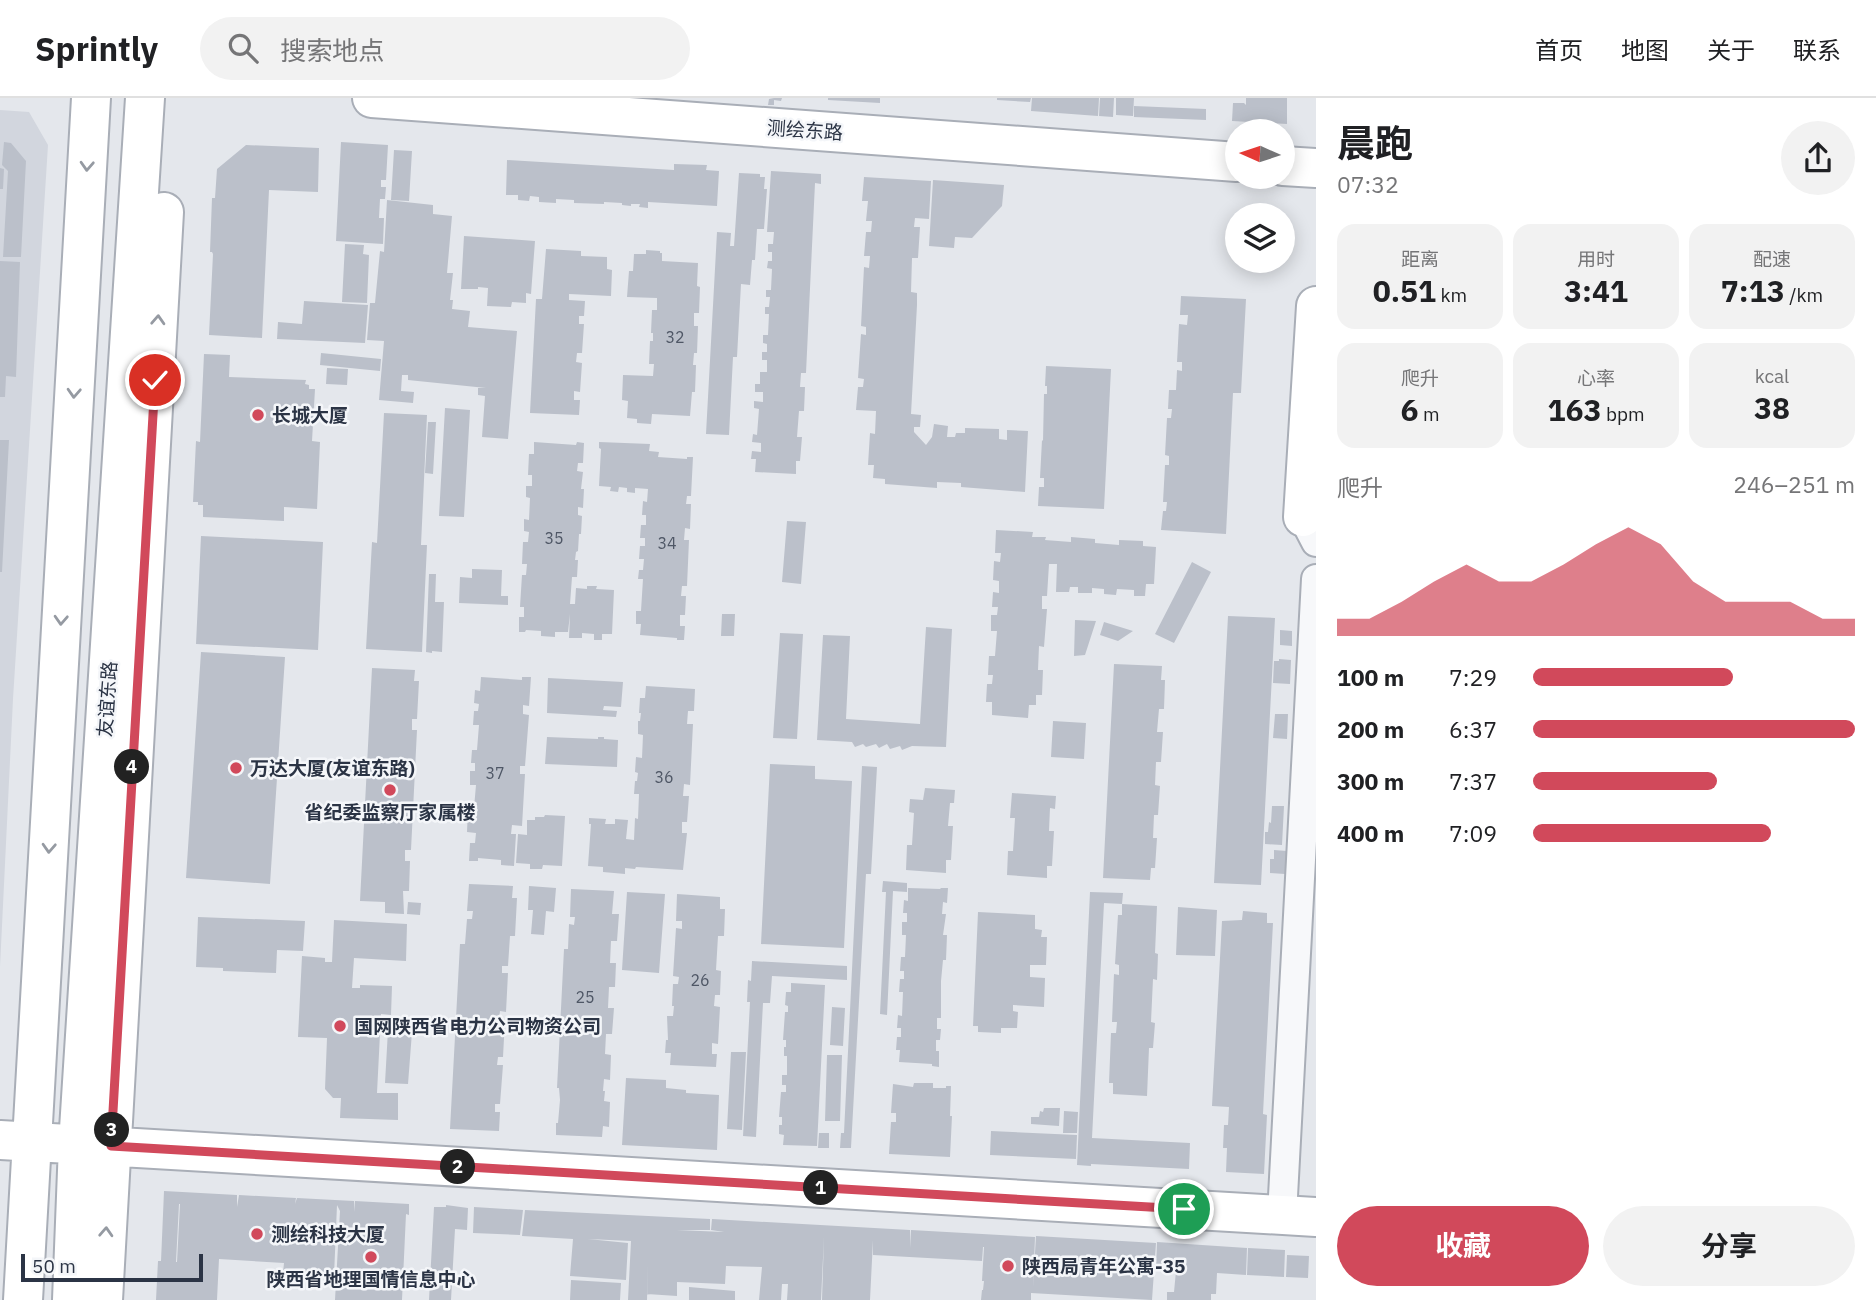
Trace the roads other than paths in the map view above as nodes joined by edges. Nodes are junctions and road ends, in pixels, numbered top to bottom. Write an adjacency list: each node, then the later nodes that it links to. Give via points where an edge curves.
1 (91, 98): 12 (street, one-way to 12)
2 (121, 98): 12 (street, 友谊东路)
3 (145, 98): 12 (street, 友谊东路)
4 (171, 98): 12 (street, one-way to 4)
5 (372, 98): 6 (street, 测绘东路)
6 (1225, 161)
7 (1295, 167): 8 (street)
8 (1316, 168)
9 (1316, 306): 10 (street)
10 (1309, 529)
11 (1316, 579): 13 (street)
12 (56, 1143): 13 (street); 14 (street); 15 (street, 友谊东路); 16 (street, 友谊东路); 17 (street, one-way to 12)
13 (1299, 1216)
14 (23, 1300)
15 (50, 1300)
16 (72, 1300)
17 (103, 1300)

